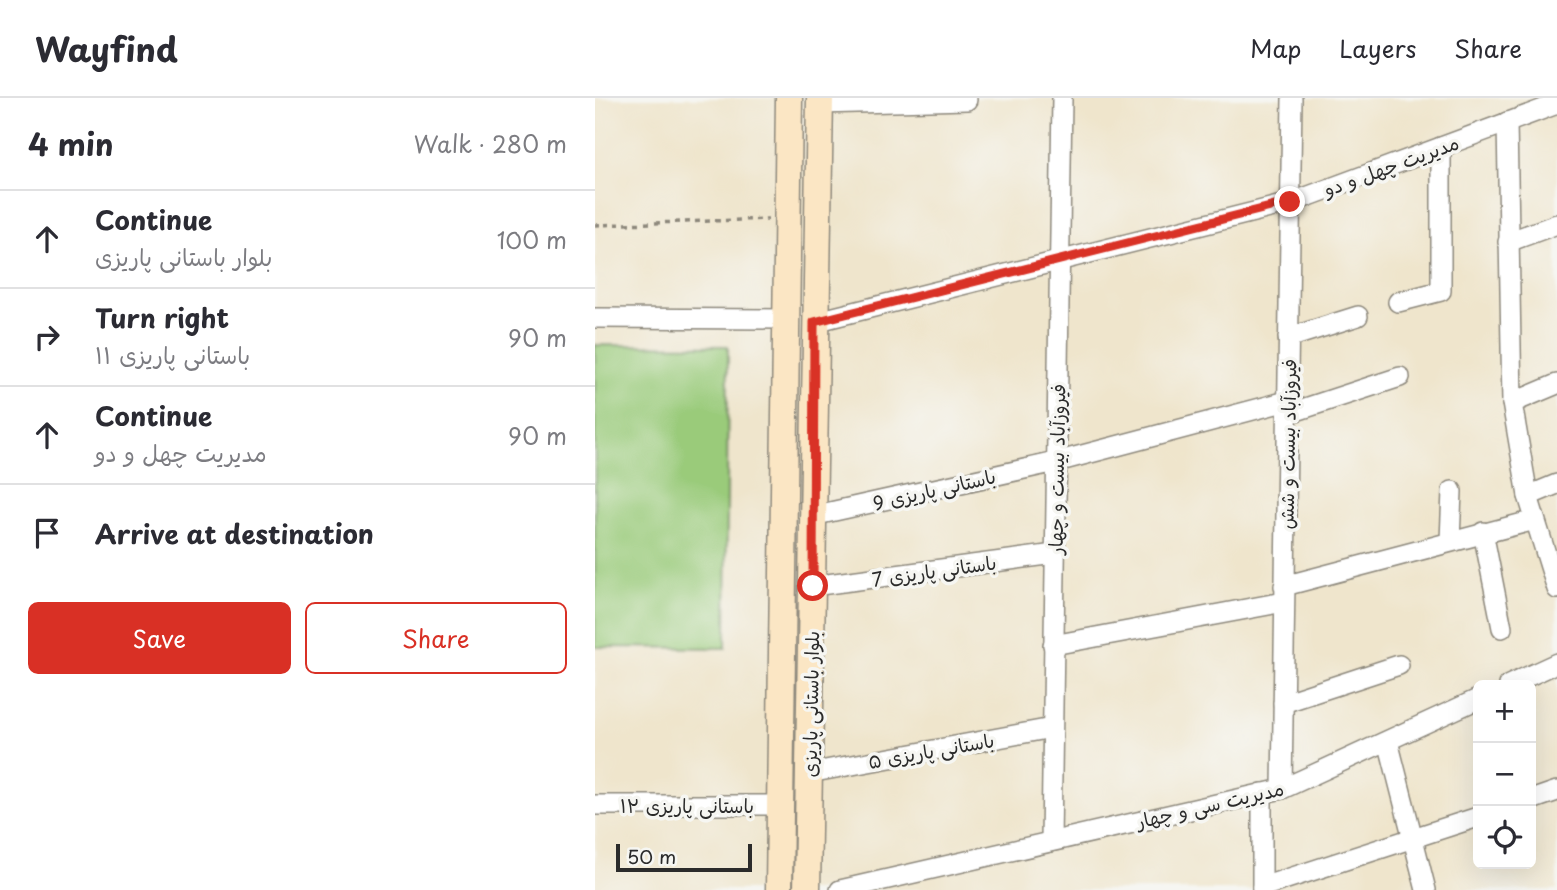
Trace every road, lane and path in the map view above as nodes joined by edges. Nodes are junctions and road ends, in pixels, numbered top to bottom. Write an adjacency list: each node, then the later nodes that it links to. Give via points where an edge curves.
1 (789, 98): 10 (main road, بلوار باستانی پاریزی)
2 (1062, 98): 14 (street, فیروزآباد بیست و چهار)
3 (1292, 98): 9 (street, فیروزآباد بیست و شش)
4 (967, 100): 5 (street)
5 (820, 101): 19 (main road, بلوار باستانی پاریزی)
6 (1557, 104): 7 (street, مدیریت چهل و دو)
7 (1507, 122): 8 (street, مدیریت چهل و دو); 13 (street)
8 (1441, 147): 9 (street, مدیریت چهل و دو); 15 (street, via 1441,291)
9 (1290, 202): 14 (street, مدیریت چهل و دو); 20 (street, فیروزآباد بیست و شش)
10 (786, 219): 12 (path); 18 (main road, بلوار باستانی پاریزی)
11 (1557, 224): 13 (street)
12 (595, 225)
13 (1508, 242): 23 (street)
14 (1059, 260): 19 (street, مدیریت چهل و دو); 25 (street, فیروزآباد بیست و چهار)
15 (1398, 302)
16 (1358, 316): 20 (street)
17 (595, 317): 18 (street)
18 (785, 318): 50 (main road, بلوار باستانی پاریزی)
19 (814, 322): 29 (main road, بلوار باستانی پاریزی)
20 (1288, 338): 24 (street, فیروزآباد بیست و شش)
21 (1400, 377): 24 (street, باستانی پاریزی 9)
22 (1557, 384): 23 (street)
23 (1512, 403): 28 (street)
24 (1287, 408): 25 (street, باستانی پاریزی 9); 36 (street, فیروزآباد بیست و شش)
25 (1056, 462): 29 (street, باستانی پاریزی 9); 33 (street, فیروزآباد بیست و چهار)
26 (1557, 484): 28 (street)
27 (1452, 491): 32 (street)
28 (1528, 496): 30 (street)
29 (813, 516): 34 (main road, بلوار باستانی پاریزی)
30 (1535, 520): 31 (street); 35 (street)
31 (1483, 532): 32 (street); 37 (street)
32 (1450, 541): 36 (street)
33 (1055, 554): 34 (street, باستانی پاریزی 7); 38 (street, فیروزآباد بیست و چهار)
34 (813, 586): 46 (main road, بلوار باستانی پاریزی)
35 (1557, 589)
36 (1284, 594): 38 (street); 43 (street, فیروزآباد بیست و شش)
37 (1502, 628)
38 (1053, 645): 44 (street, فیروزآباد بیست و چهار)
39 (1557, 663): 41 (street)
40 (1399, 665): 43 (street)
41 (1520, 680)
42 (1473, 701): 45 (street, مدیریت سی و چهار)
43 (1283, 703): 47 (street, فیروزآباد بیست و شش)
44 (1052, 728): 46 (street, باستانی پاریزی ۵); 54 (street, فیروزآباد بیست و چهار)
45 (1388, 741): 47 (street, مدیریت سی و چهار); 53 (street)
46 (809, 773): 57 (main road, بلوار باستانی پاریزی)
47 (1272, 791): 54 (street, مدیریت سی و چهار); 55 (street, فیروزآباد بیست و شش)
48 (1557, 791): 49 (street)
49 (1536, 798)
50 (780, 805): 51 (street, باستانی پاریزی ۱۲); 56 (main road, بلوار باستانی پاریزی)
51 (595, 806)
52 (1473, 819): 53 (street)
53 (1414, 839): 55 (street); 59 (street)
54 (1051, 841): 58 (street, مدیریت سی و چهار)
55 (1262, 889)
56 (779, 890)
57 (807, 890)
58 (840, 890)
59 (1426, 890)

